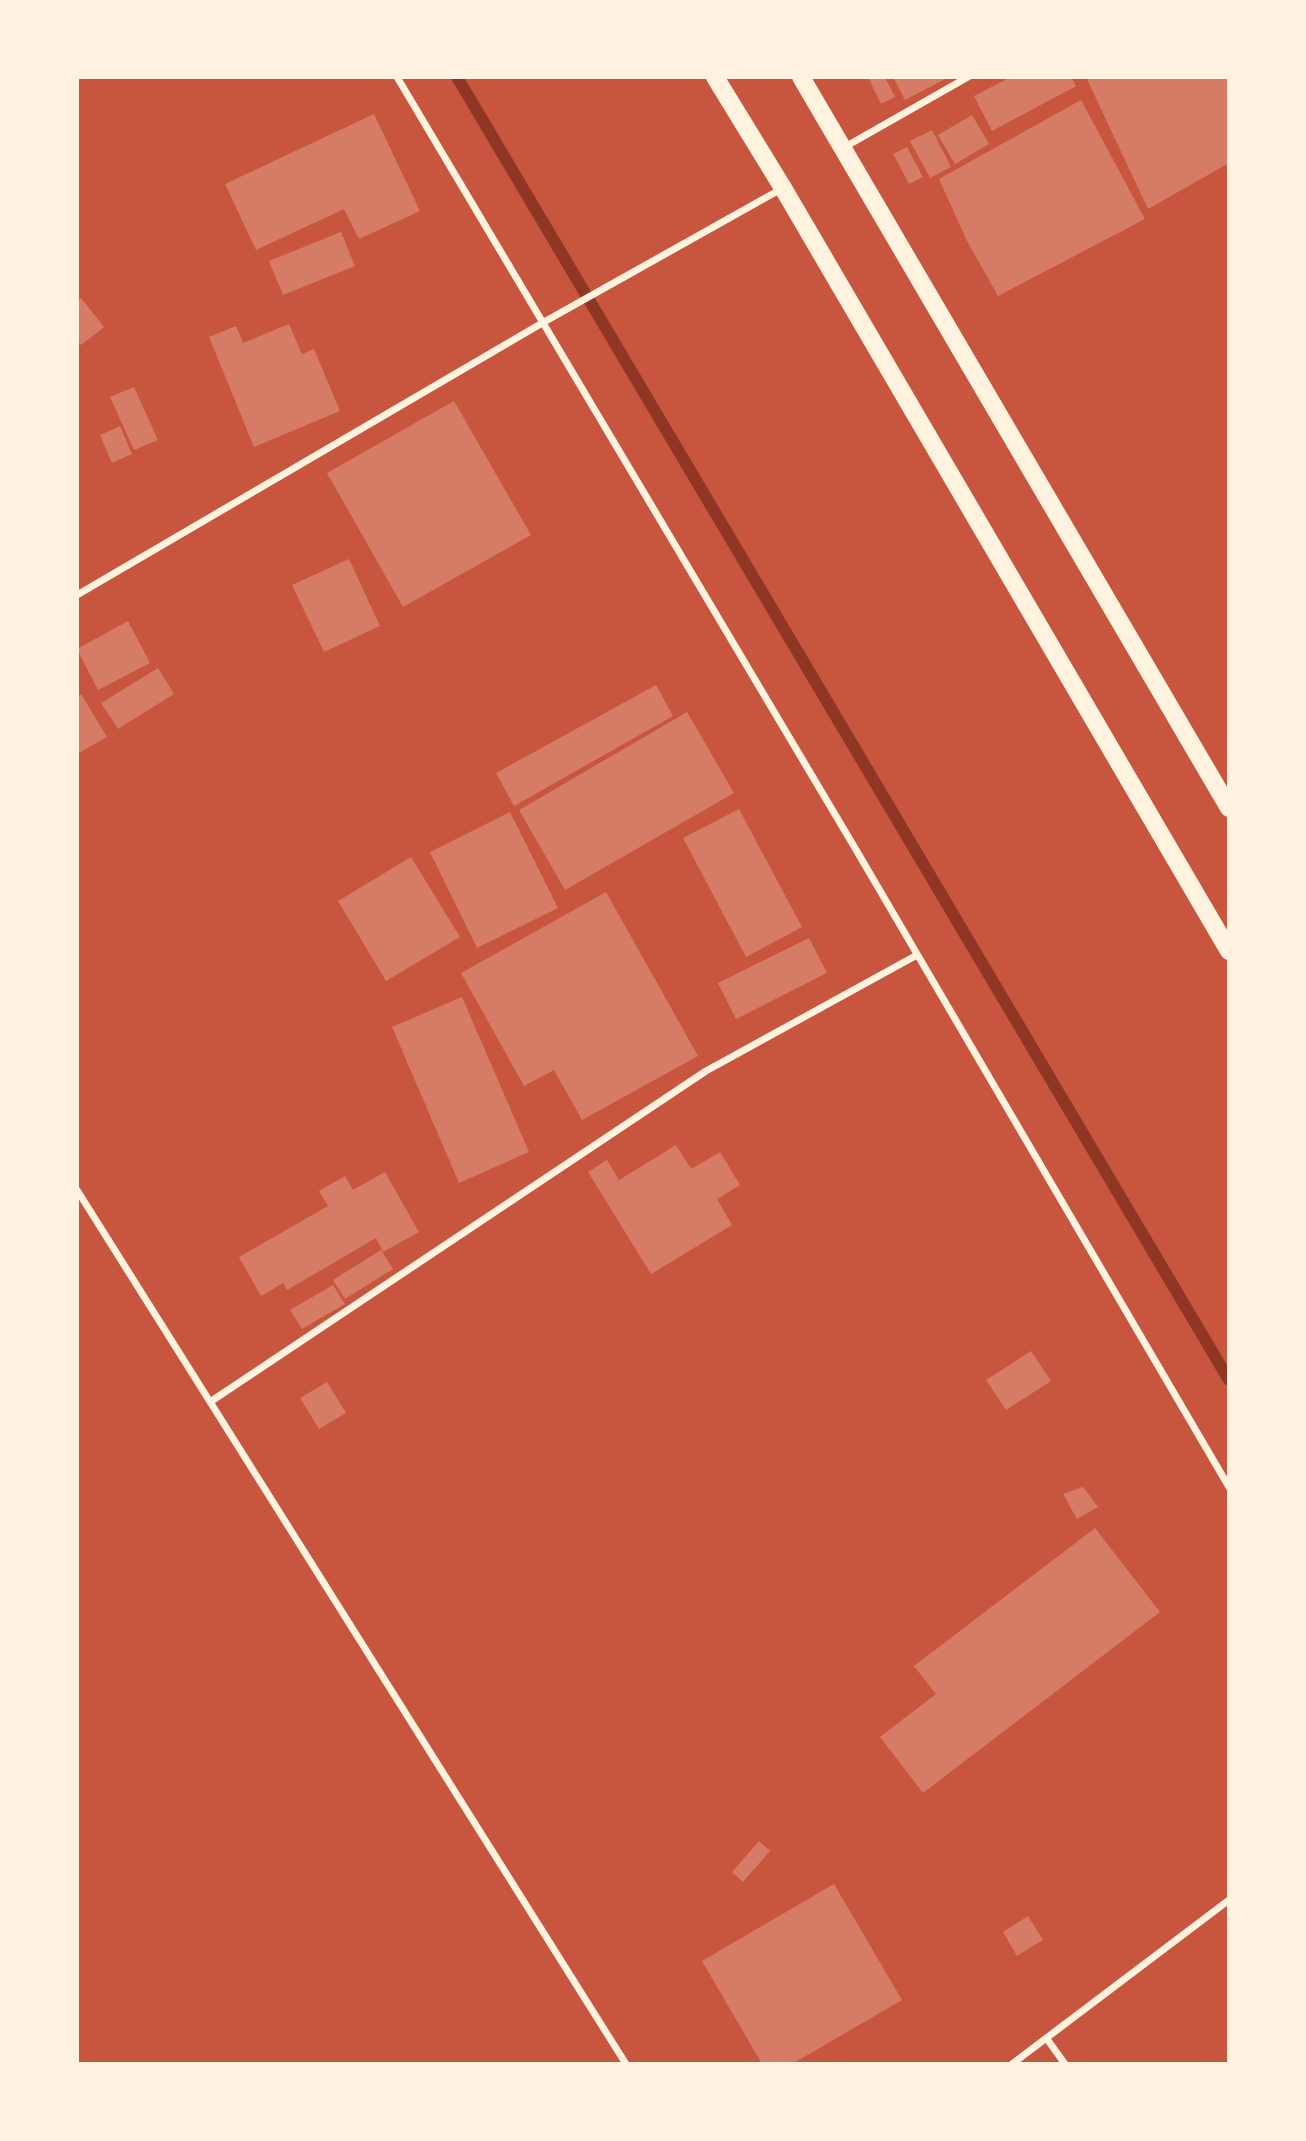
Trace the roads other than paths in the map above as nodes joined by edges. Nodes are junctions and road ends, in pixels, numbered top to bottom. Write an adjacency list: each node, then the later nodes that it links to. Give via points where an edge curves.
1 (397, 77): 7 (street)
2 (715, 77): 6 (main road)
3 (800, 77): 5 (main road)
4 (968, 77): 5 (street)
5 (843, 149): 9 (main road)
6 (783, 188): 7 (street); 10 (main road)
7 (544, 322): 8 (street); 11 (street)
8 (77, 595)
9 (1229, 808)
10 (1229, 951)
11 (917, 955): 13 (street, via 706,1071); 14 (street)
12 (77, 1190): 13 (street)
13 (210, 1402): 17 (street)
14 (1229, 1487)
15 (1229, 1900): 16 (street)
16 (1047, 2039): 18 (street); 19 (street)
17 (626, 2064)
18 (1012, 2064)
19 (1065, 2064)

